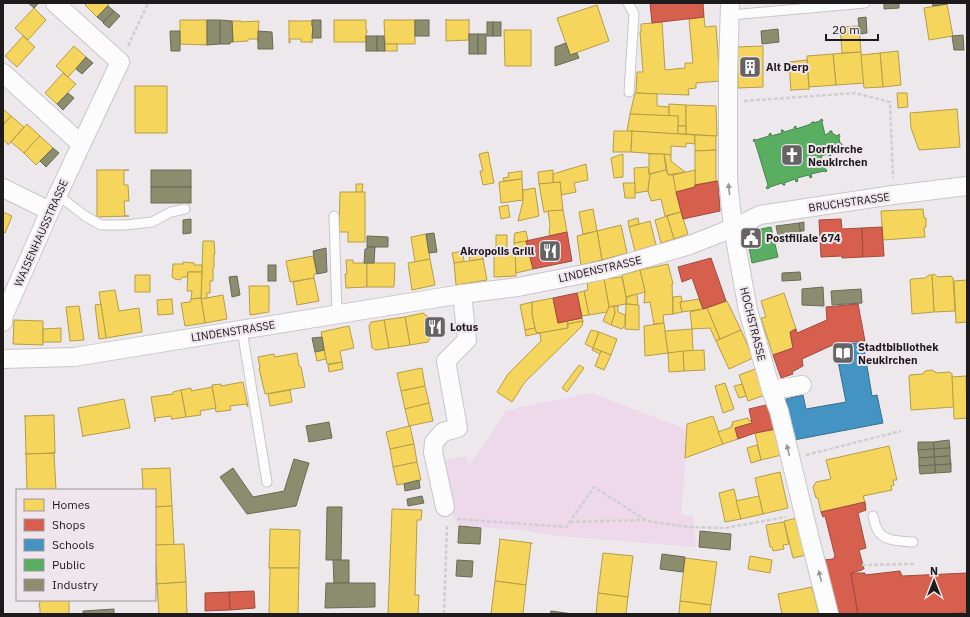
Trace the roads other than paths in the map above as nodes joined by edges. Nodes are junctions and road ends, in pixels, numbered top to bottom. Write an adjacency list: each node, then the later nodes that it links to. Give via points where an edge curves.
1 (55, 3): 7 (street, WAISENHAUSSTRASSE, via 120,62)
2 (628, 3): 6 (lane, via 634,14)
3 (865, 3): 4 (lane)
4 (731, 9): 13 (street, HOCHSTRASSE, one-way to 4, via 728,180)
5 (3, 73): 7 (street)
6 (629, 92)
7 (81, 144): 10 (street, WAISENHAUSSTRASSE)
8 (967, 186): 13 (street, BRUCHSTRASSE, via 760,215)
9 (3, 188): 10 (street)
10 (54, 203): 11 (lane, via 101,225 125,226 152,222 171,212); 16 (street, WAISENHAUSSTRASSE, via 4,314)
11 (185, 209)
12 (334, 216): 15 (lane)
13 (733, 228): 14 (street, LINDENSTRASSE, via 690,246 604,270 518,287); 20 (street, HOCHSTRASSE, via 748,310)
14 (462, 294): 15 (street, LINDENSTRASSE); 22 (street, via 467,340 446,361 458,428 443,432 434,442 432,452)
15 (337, 315): 17 (street, LINDENSTRASSE)
16 (3, 322)
17 (242, 330): 18 (street, LINDENSTRASSE, via 74,357); 21 (lane)
18 (3, 359)
19 (802, 385): 20 (street)
20 (771, 390): 25 (street, HOCHSTRASSE, one-way to 20, via 779,410)
21 (266, 482)
22 (446, 513)
23 (873, 516): 24 (lane, via 876,529 887,539)
24 (913, 542)
25 (829, 614)

